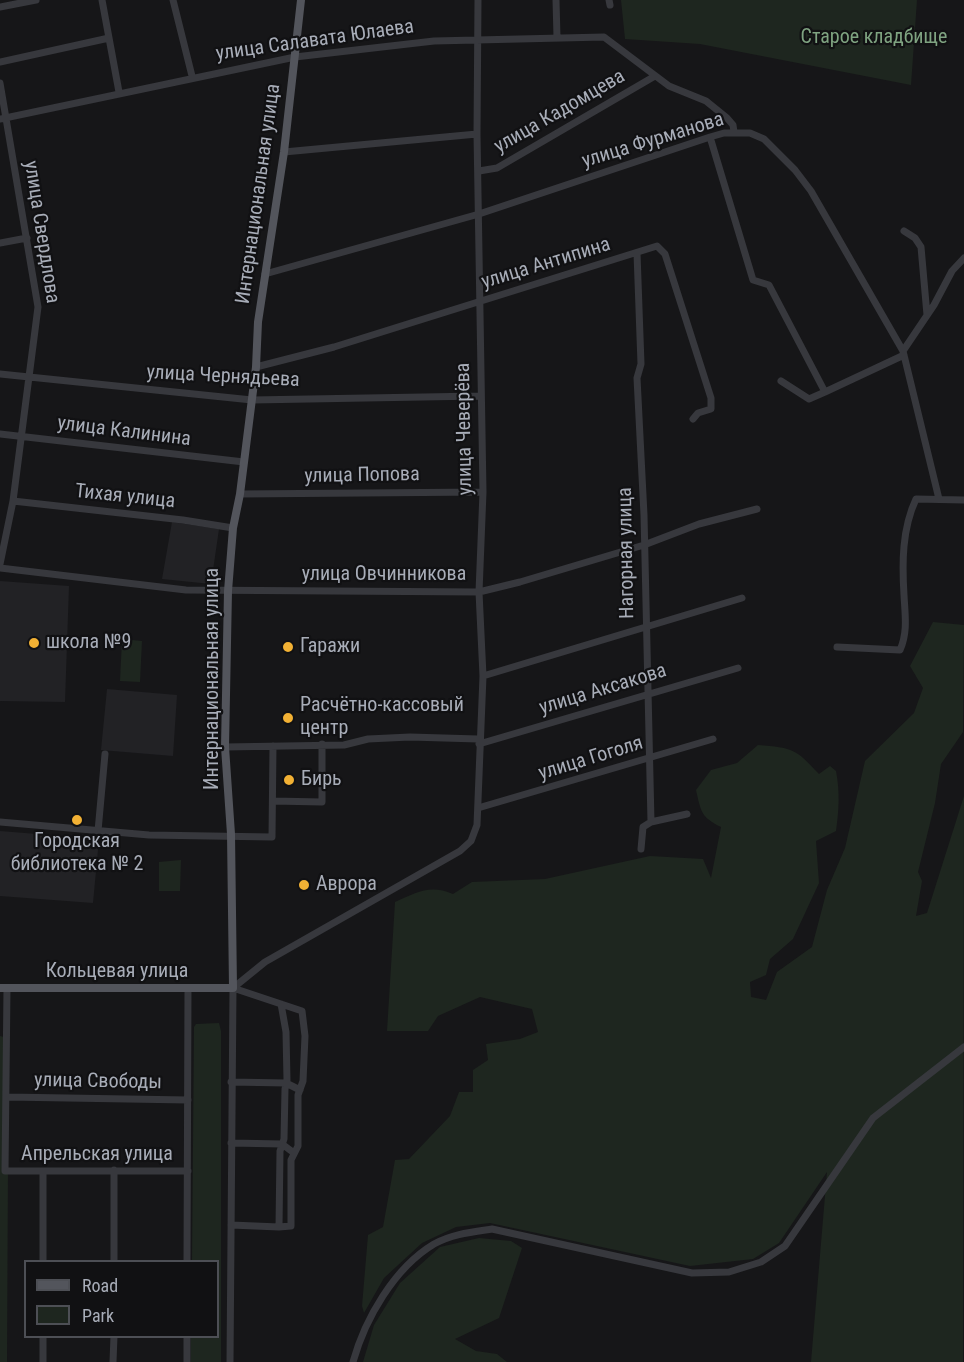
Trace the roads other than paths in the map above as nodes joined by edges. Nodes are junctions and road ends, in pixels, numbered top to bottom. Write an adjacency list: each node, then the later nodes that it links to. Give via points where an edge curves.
1 (36, 0): 7 (street)
2 (102, 0): 9 (street)
3 (173, 0): 13 (street)
4 (301, 0): 11 (main road, Интернациональная улица)
5 (477, 0): 10 (street, улица Чеверёва)
6 (556, 0): 8 (street)
7 (0, 7)
8 (557, 37): 10 (street, улица Салавата Юлаева); 14 (street, улица Салавата Юлаева, via 604,37)
9 (109, 39): 12 (street); 16 (street)
10 (478, 39): 11 (street, улица Салавата Юлаева); 19 (street, улица Чеверёва)
11 (295, 57): 13 (street, улица Салавата Юлаева); 21 (main road, Интернациональная улица)
12 (0, 62)
13 (192, 76): 16 (street, улица Салавата Юлаева)
14 (655, 76): 18 (street, via 706,101 727,118); 22 (street, улица Кадомцева, via 497,168)
15 (0, 83): 17 (street, улица Свердлова)
16 (119, 92): 17 (street, улица Салавата Юлаева)
17 (3, 118): 25 (street, улица Свердлова)
18 (734, 132): 20 (street, улица Фурманова); 32 (street, улица Фурманова, via 764,139 795,170)
19 (477, 134): 21 (street); 22 (street, улица Чеверёва)
20 (710, 137): 23 (street, улица Фурманова); 37 (street, via 753,280 769,285)
21 (284, 152): 29 (main road, Интернациональная улица)
22 (479, 171): 23 (street, улица Чеверёва)
23 (479, 214): 29 (street, улица Фурманова); 30 (street, улица Чеверёва)
24 (904, 231): 31 (street, via 921,247)
25 (27, 238): 26 (street); 35 (street, улица Свердлова, via 38,307)
26 (0, 243)
27 (637, 253): 30 (street, улица Антипина); 40 (street, улица Антипина, via 657,246 665,254 694,339 711,409); 51 (street, Нагорная улица)
28 (964, 258): 31 (street)
29 (265, 274): 33 (main road, Интернациональная улица)
30 (479, 301): 33 (street, улица Антипина); 38 (street, улица Чеверёва)
31 (927, 315): 32 (street)
32 (903, 353): 37 (street); 46 (street, улица Фурманова)
33 (256, 367): 39 (main road, Интернациональная улица)
34 (0, 374): 35 (street, улица Чернядьева)
35 (28, 378): 39 (street, улица Чернядьева); 42 (street, улица Свердлова)
36 (781, 381): 37 (street, via 809,399)
37 (825, 392)
38 (480, 396): 39 (street, улица Чернядьева); 44 (street, улица Чеверёва)
39 (252, 400): 43 (main road, Интернациональная улица)
40 (693, 419)
41 (0, 434): 42 (street, улица Калинина)
42 (22, 436): 43 (street, улица Калинина); 48 (street, улица Свердлова)
43 (244, 462): 45 (main road, Интернациональная улица)
44 (483, 492): 45 (street, улица Попова); 54 (street, улица Чеверёва)
45 (240, 494): 50 (main road, Интернациональная улица)
46 (939, 499): 47 (street); 57 (street, via 916,499 905,528 907,626 900,650)
47 (964, 500)
48 (13, 501): 50 (street, Тихая улица); 52 (street, улица Свердлова)
49 (757, 509): 51 (street, улица Овчинникова, via 699,524)
50 (233, 528): 53 (main road, Интернациональная улица)
51 (644, 545): 54 (street, улица Овчинникова); 56 (street, Нагорная улица)
52 (0, 566): 53 (street, улица Овчинникова, via 129,584)
53 (228, 591): 54 (street, улица Овчинникова); 65 (main road, Интернациональная улица)
54 (479, 592): 59 (street, улица Чеверёва)
55 (742, 598): 56 (street)
56 (645, 628): 59 (street); 60 (street, Нагорная улица)
57 (837, 647)
58 (738, 668): 60 (street, улица Аксакова)
59 (483, 676): 62 (street, улица Чеверёва)
60 (647, 695): 62 (street, улица Аксакова); 67 (street, Нагорная улица)
61 (713, 739): 67 (street, улица Гоголя)
62 (479, 742): 63 (street, улица Аксакова, via 376,738 344,745); 69 (street, улица Чеверёва)
63 (321, 744): 64 (street, улица Аксакова); 68 (street, via 322,802)
64 (273, 746): 65 (street, улица Аксакова); 68 (street)
65 (225, 747): 74 (main road, Интернациональная улица)
66 (105, 754): 73 (street)
67 (648, 759): 69 (street, улица Гоголя); 72 (street, Нагорная улица)
68 (273, 801): 74 (street, via 272,837)
69 (478, 808): 78 (street, улица Чеверёва, via 471,841 460,851 265,962)
70 (687, 814): 72 (street)
71 (0, 822): 73 (street)
72 (651, 822): 75 (street, Нагорная улица, via 643,826)
73 (98, 831): 74 (street)
74 (231, 834): 78 (main road, Интернациональная улица)
75 (642, 849)
76 (3, 988): 77 (main road, Кольцевая улица); 84 (street)
77 (188, 988): 78 (main road, Кольцевая улица); 85 (street)
78 (233, 988): 79 (street); 81 (street, Интернациональная улица)
79 (281, 1004): 82 (street, via 286,1032); 83 (street, via 302,1011 304,1070)
80 (964, 1047): 104 (street, via 873,1118 785,1246 761,1262 729,1272 693,1273 492,1229 459,1234 433,1245 382,1296)
81 (231, 1082): 82 (street); 86 (street, Интернациональная улица)
82 (286, 1083): 83 (street); 87 (street)
83 (300, 1090): 88 (street, via 298,1146)
84 (7, 1097): 85 (street, улица Свободы); 90 (street, Апрельская улица, via 5,1171)
85 (188, 1100): 91 (street)
86 (231, 1143): 87 (street); 92 (street, Интернациональная улица)
87 (282, 1144): 88 (street); 93 (street)
88 (294, 1153): 93 (street, via 291,1226)
89 (114, 1170): 90 (street, Апрельская улица); 91 (street, Апрельская улица); 95 (street)
90 (43, 1171): 94 (street)
91 (188, 1171): 96 (street)
92 (231, 1226): 93 (street); 103 (street, Интернациональная улица)
93 (279, 1227)
94 (43, 1260)
95 (114, 1260)
96 (187, 1260)
97 (43, 1338): 100 (street)
98 (114, 1338): 101 (street)
99 (187, 1338): 102 (street)
100 (43, 1362)
101 (113, 1362)
102 (187, 1362)
103 (230, 1362)
104 (353, 1362)

